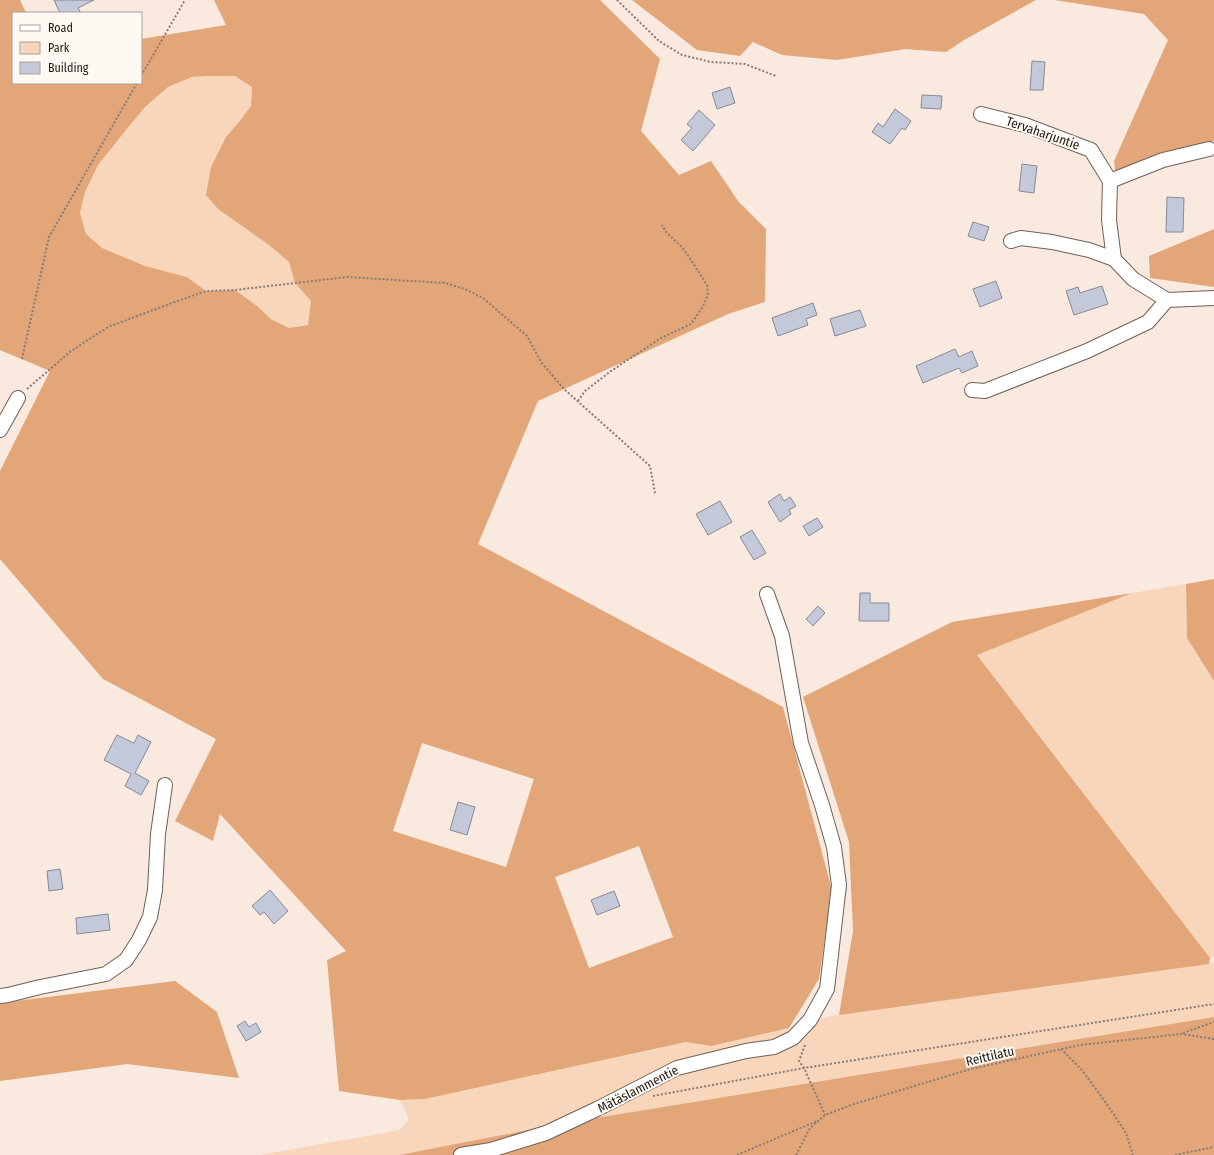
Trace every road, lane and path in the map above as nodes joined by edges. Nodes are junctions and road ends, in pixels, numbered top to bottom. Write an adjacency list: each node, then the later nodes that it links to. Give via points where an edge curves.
1 (185, 0): 3 (path)
2 (617, 0): 4 (path, via 659,41 682,55 711,62 745,64)
3 (142, 74)
4 (776, 76)
5 (136, 84): 14 (path, via 49,237)
6 (981, 114): 8 (street, Tervaharjuntie, via 1025,125 1091,150)
7 (1209, 149): 8 (street, via 1163,160)
8 (1110, 181): 11 (street, via 1109,220)
9 (662, 225): 17 (path, via 682,247 707,284 708,295 705,302 691,324 661,338 611,371 585,391)
10 (1011, 241): 11 (street, via 1021,238 1052,242 1089,250)
11 (1114, 259): 13 (street, via 1133,279)
12 (1214, 298): 13 (street)
13 (1166, 300): 15 (street, via 1148,322 1087,351 985,391)
14 (22, 359)
15 (972, 390)
16 (18, 398): 17 (path, via 71,351 108,327 172,303 206,291 347,276 445,284 465,289 483,298 527,336 541,362); 18 (street)
17 (578, 401): 19 (path, via 650,466)
18 (0, 430)
19 (655, 492)
20 (767, 594): 33 (street, Mätäslammentie, via 782,636 801,743 834,847 839,885 827,989 810,1020 793,1038 774,1047 746,1051 677,1068 546,1133 491,1150)
21 (165, 785): 22 (street, via 158,834 156,890 150,917 126,960 106,974)
22 (0, 996)
23 (1214, 1004): 28 (path)
24 (1214, 1022): 25 (path)
25 (1181, 1034): 26 (path, Reittilatu); 27 (path, Reittilatu)
26 (1214, 1039)
27 (1061, 1049): 30 (path, Reittilatu, via 971,1069); 36 (path, via 1082,1070 1106,1103 1126,1133)
28 (804, 1068): 29 (path); 30 (path)
29 (647, 1097)
30 (825, 1115): 31 (path, Reittilatu)
31 (819, 1120): 34 (path); 35 (path, Reittilatu, via 810,1128)
32 (1214, 1147): 37 (path)
33 (461, 1155)
34 (737, 1155)
35 (796, 1155)
36 (1134, 1155)
37 (1175, 1155)

